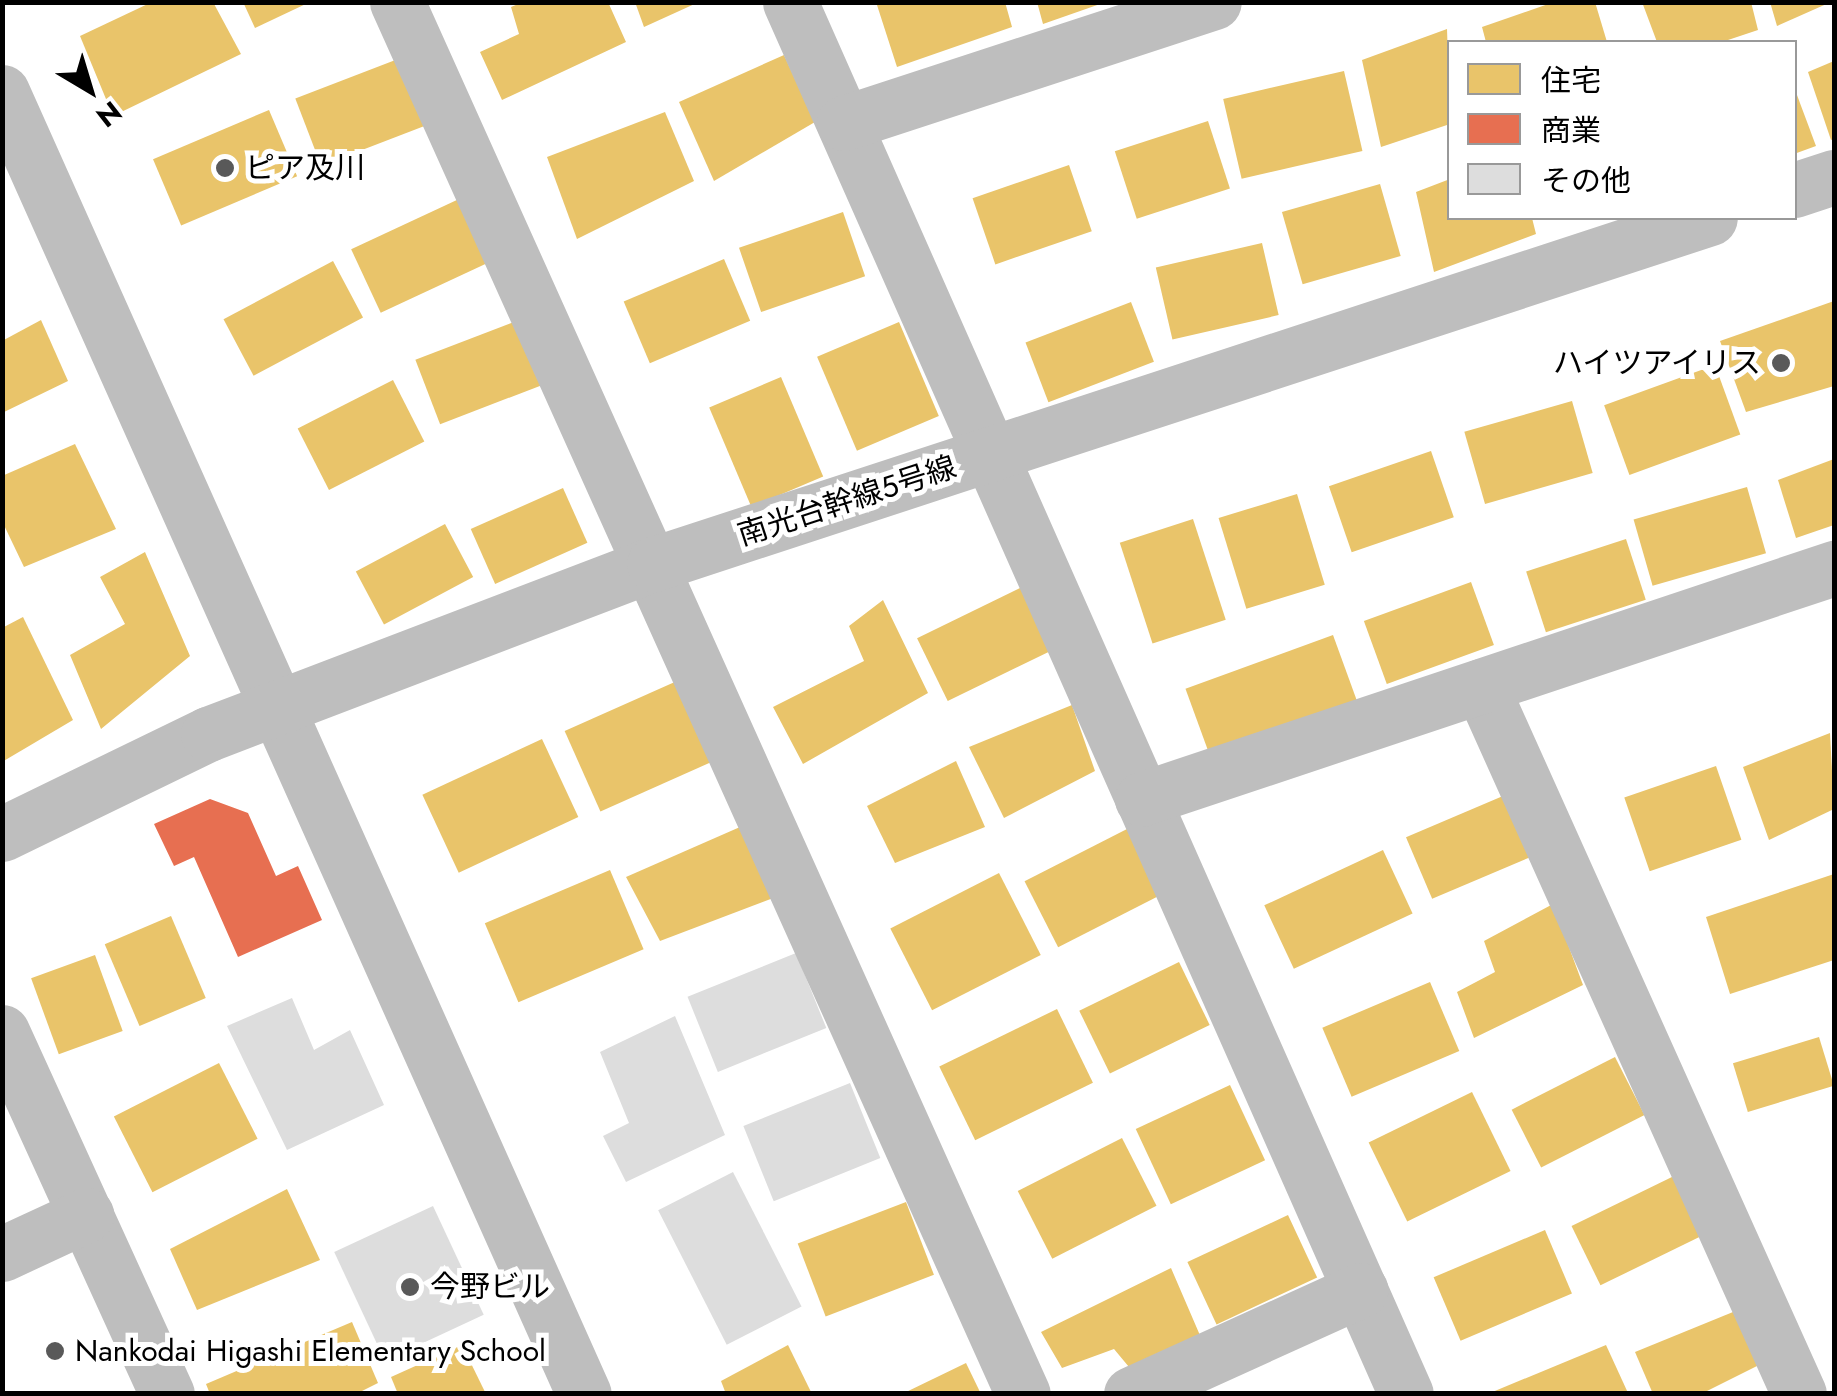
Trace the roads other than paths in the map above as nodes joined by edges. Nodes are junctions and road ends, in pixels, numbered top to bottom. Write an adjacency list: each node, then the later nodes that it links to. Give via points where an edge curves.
1 (397, 2): 8 (street)
2 (790, 2): 5 (street)
3 (1214, 2): 5 (street)
4 (2, 92): 11 (street)
5 (844, 123): 7 (street)
6 (1704, 220): 7 (street, 南光台幹線５号線)
7 (996, 452): 8 (street, 南光台幹線５号線); 12 (street)
8 (654, 564): 11 (street, 南光台幹線５号線); 20 (street)
9 (1834, 568): 10 (street)
10 (1481, 686): 12 (street); 23 (street)
11 (277, 709): 13 (street, 南光台幹線５号線); 19 (street)
12 (1142, 799): 17 (street)
13 (2, 834)
14 (2, 1032): 15 (street)
15 (86, 1215): 16 (street); 18 (street)
16 (2, 1254)
17 (1360, 1290): 21 (street); 22 (street)
18 (167, 1394)
19 (584, 1394)
20 (1023, 1394)
21 (1131, 1394)
22 (1406, 1394)
23 (1799, 1394)

